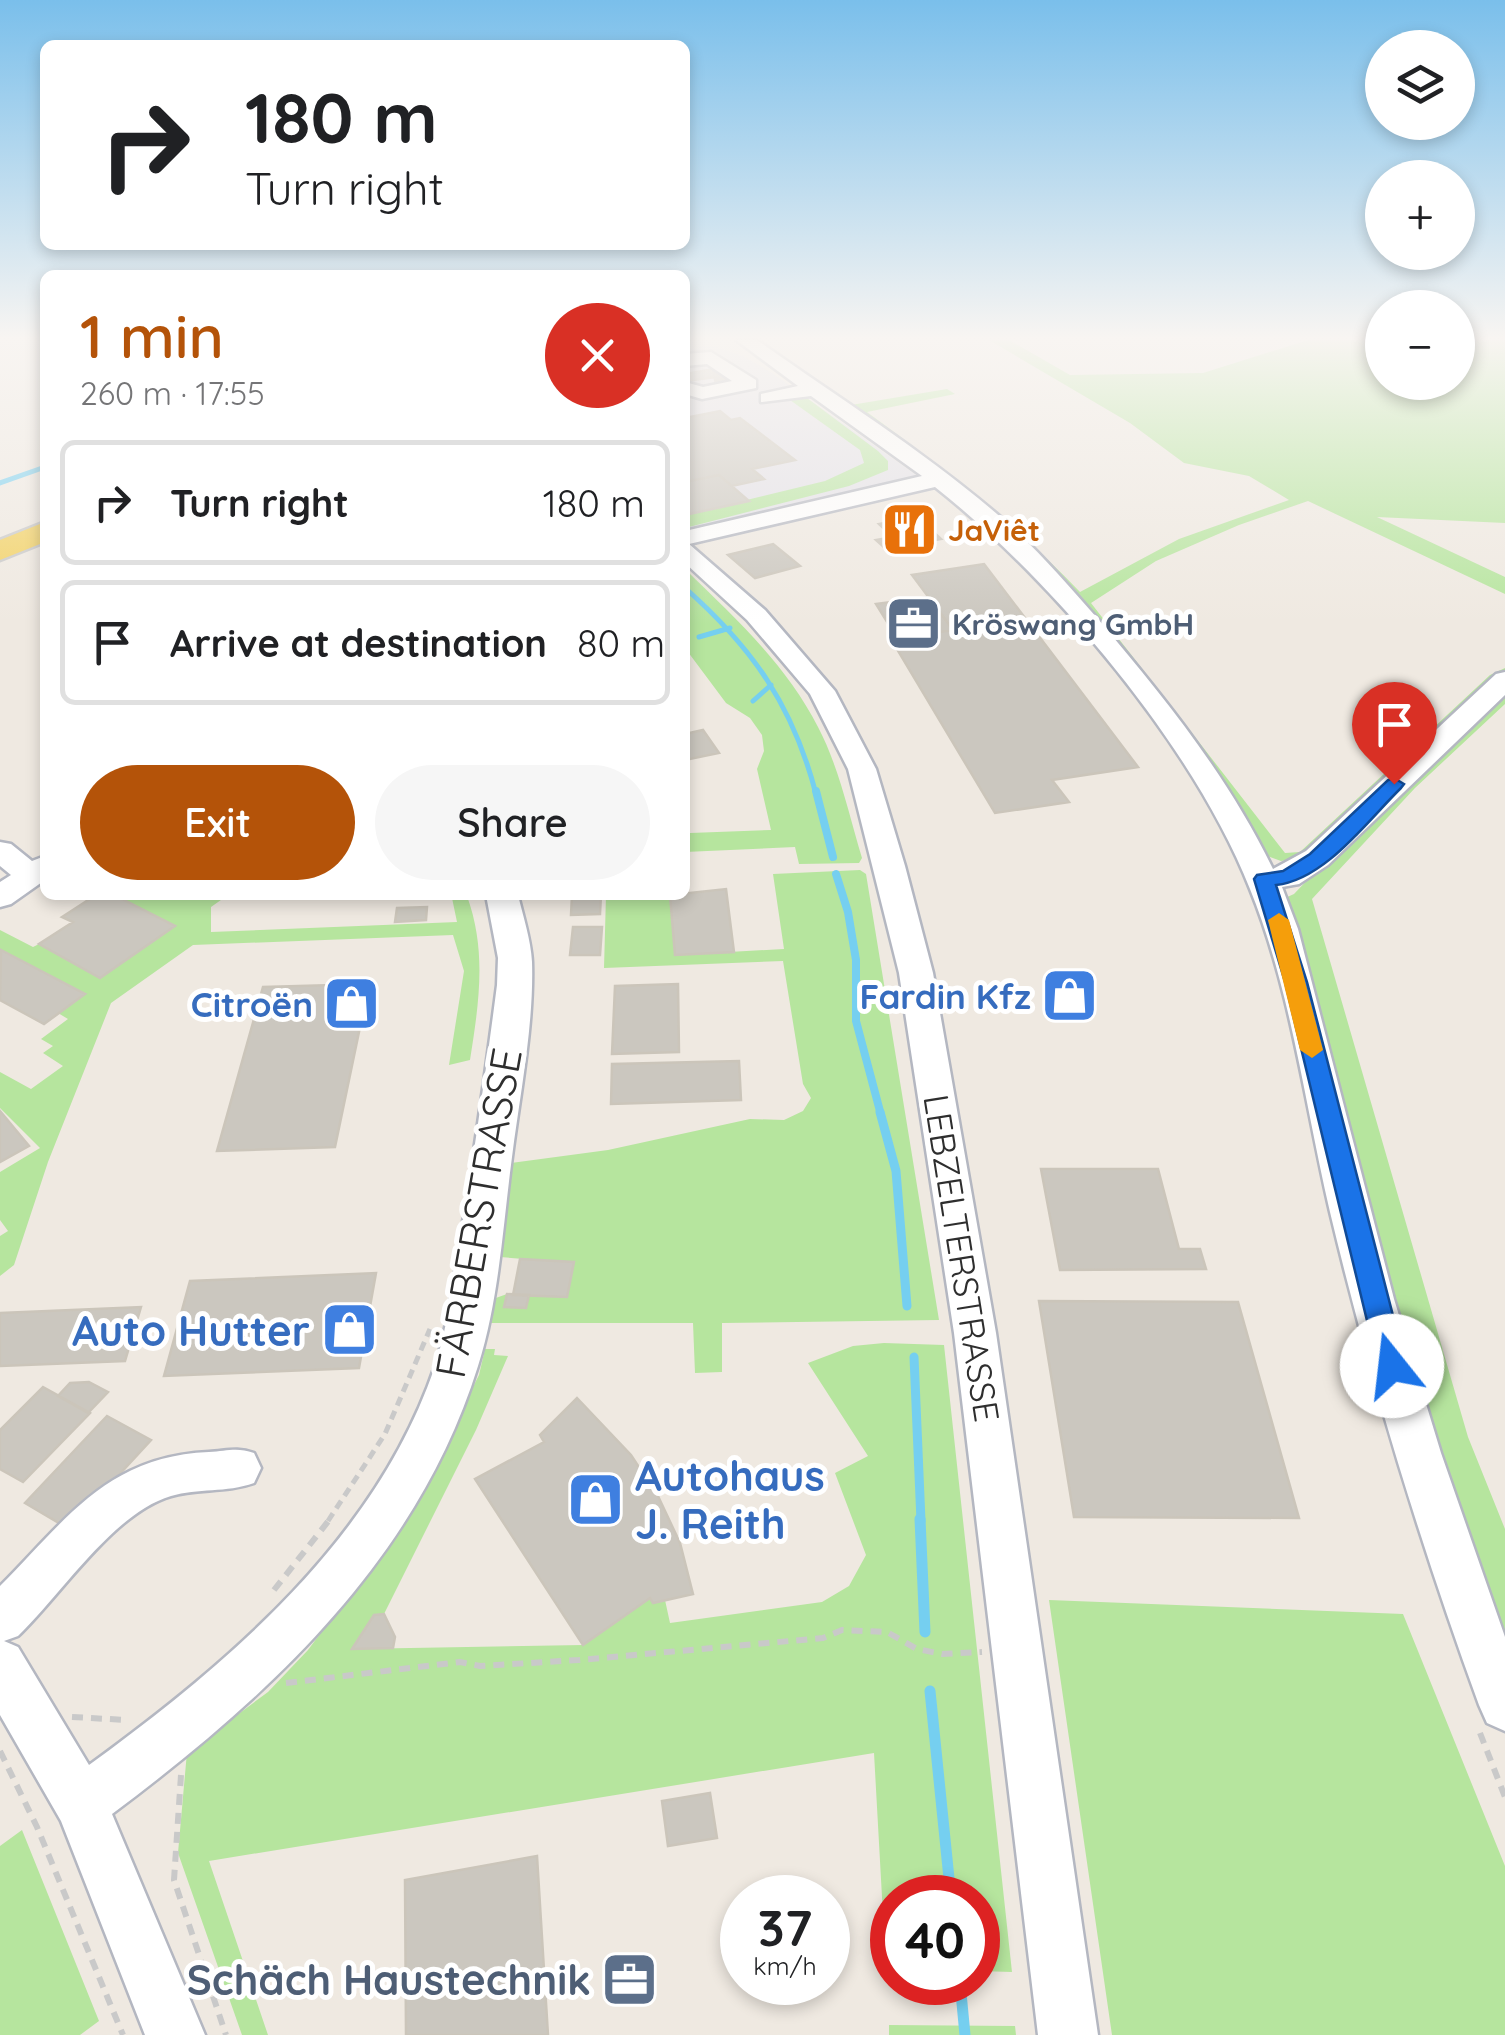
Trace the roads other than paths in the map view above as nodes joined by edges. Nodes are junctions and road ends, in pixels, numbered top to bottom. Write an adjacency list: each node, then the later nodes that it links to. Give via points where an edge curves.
1 (878, 435): 2 (street)
2 (940, 479): 4 (street); 10 (street, via 1026,554 1148,694 1224,805)
3 (40, 533): 5 (main road)
4 (690, 537)
5 (0, 550)
6 (690, 555): 20 (street, LEBZELTERSTRASSE, via 768,627 822,691 862,769 889,866 916,973 976,1334)
7 (1505, 680): 10 (street, via 1317,858 1288,877)
8 (0, 851): 9 (street)
9 (38, 871): 11 (street)
10 (1264, 879): 16 (street, via 1392,1366 1468,1610)
11 (0, 897)
12 (503, 900): 18 (street, FÄRBERSTRASSE, via 514,985 465,1336 403,1484 335,1582 231,1688)
13 (238, 1468): 14 (street, via 164,1476 135,1489)
14 (0, 1619)
15 (0, 1665): 17 (street)
16 (1505, 1705)
17 (16, 1750): 18 (street)
18 (80, 1804): 19 (street)
19 (175, 2035)
20 (1068, 2035)

